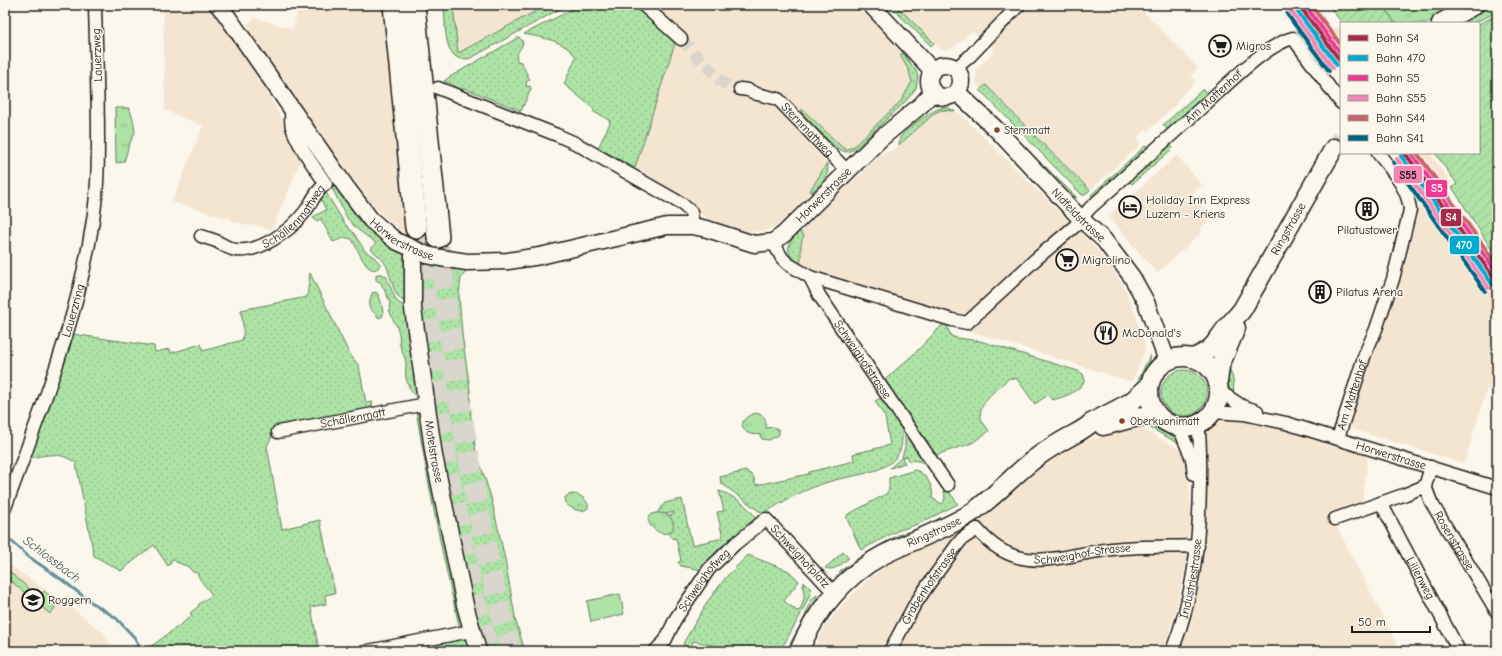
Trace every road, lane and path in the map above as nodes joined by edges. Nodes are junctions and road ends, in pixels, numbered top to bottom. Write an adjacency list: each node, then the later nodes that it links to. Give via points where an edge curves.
1 (96, 5): 18 (street, Lauerzweg)
2 (218, 5): 19 (street, Horwerstrasse)
3 (394, 5): 25 (highway)
4 (414, 5): 27 (highway)
5 (643, 5): 10 (street)
6 (871, 5): 12 (street)
7 (1018, 5): 11 (street)
8 (1474, 5): 9 (main road)
9 (1443, 22)
10 (680, 40)
11 (956, 68): 12 (street, via 943,64); 16 (street, via 961,80)
12 (932, 70): 15 (street, via 928,81)
13 (438, 88): 24 (street, via 575,143 682,204 691,212)
14 (740, 89): 22 (street, Sternmattweg, via 778,99)
15 (933, 92): 16 (street, via 945,97); 22 (street, Horwerstrasse)
16 (957, 92): 23 (street, Nidfeldstrasse, via 997,130)
17 (1340, 102): 23 (street, Am Mattenhof, via 1293,38 1283,40 1255,60 1090,208)
18 (98, 105): 51 (street, Lauerzring, via 96,194 90,241 67,335)
19 (292, 108): 26 (street, Schällenmattweg, via 291,118 295,134 326,184 319,189 294,225 254,249 234,250); 29 (street, Horwerstrasse, via 371,220 396,241)
20 (1334, 148): 31 (main road, Ringstrasse)
21 (1379, 154): 44 (street, Am Mattenhof, via 1406,192 1410,210 1393,279)
22 (847, 171): 28 (street, Horwerstrasse)
23 (1081, 219): 30 (street, via 967,323); 33 (street, Nidfeldstrasse, via 1104,240 1132,277 1146,302)
24 (693, 226): 28 (street, Horwerstrasse, via 754,244); 29 (street, Horwerstrasse, via 658,227 540,256 508,261 455,261)
25 (416, 228)
26 (201, 236)
27 (438, 237)
28 (773, 242): 30 (street, via 788,264)
29 (413, 249): 36 (street, Motelstrasse, via 413,309)
30 (810, 277): 46 (street, Schweighofstrasse, via 818,295)
31 (1242, 310): 32 (main road, Ringstrasse, via 1215,345); 35 (main road, Ringstrasse, via 1220,366)
32 (1193, 358): 33 (main road, via 1180,357); 35 (main road, via 1209,366)
33 (1167, 361): 34 (main road, via 1156,369)
34 (1149, 386): 38 (main road, via 1150,404); 42 (main road, Ringstrasse, via 1131,402)
35 (1218, 386): 37 (main road, via 1216,406); 39 (street, Horwerstrasse, via 1242,406)
36 (426, 404): 43 (street, Schällenmatt); 58 (street, Motelstrasse, via 434,456)
37 (1212, 412): 39 (street, Horwerstrasse, via 1244,414); 40 (main road)
38 (1158, 416): 41 (main road); 42 (main road, Ringstrasse, via 1140,416)
39 (1286, 423): 44 (street, Horwerstrasse)
40 (1198, 424): 41 (main road); 50 (street, Industriestrasse)
41 (1179, 427): 50 (street, Industriestrasse, via 1192,459)
42 (1086, 428): 56 (main road, Ringstrasse, via 1036,458 978,508 871,562 854,574)
43 (278, 432)
44 (1338, 438): 45 (street, Horwerstrasse)
45 (1431, 467): 47 (street); 48 (street, Horwerstrasse)
46 (948, 485)
47 (1425, 486): 49 (street); 57 (street, Rosenstrasse, via 1431,502)
48 (1497, 488)
49 (1381, 503): 53 (street); 65 (street, Lilienweg, via 1457,647)
50 (1200, 504): 55 (street, Industriestrasse)
51 (5, 508)
52 (766, 519): 56 (street, Schweighofplatz); 61 (street, Schweighofweg, via 709,569 676,618 665,641)
53 (1335, 519)
54 (977, 529): 55 (street, Schweighof-Strasse, via 1002,552 1035,560 1122,548); 63 (street, Grabenhofstrasse, via 960,542 932,580 914,606)
55 (1198, 546): 64 (street, Industriestrasse, via 1189,598)
56 (835, 594): 62 (main road, Ringstrasse, via 813,624)
57 (1497, 612)
58 (472, 630): 59 (street); 60 (street, Motelstrasse)
59 (368, 651)
60 (478, 651)
61 (655, 651)
62 (799, 651)
63 (890, 651)
64 (1172, 651)
65 (1452, 651)

